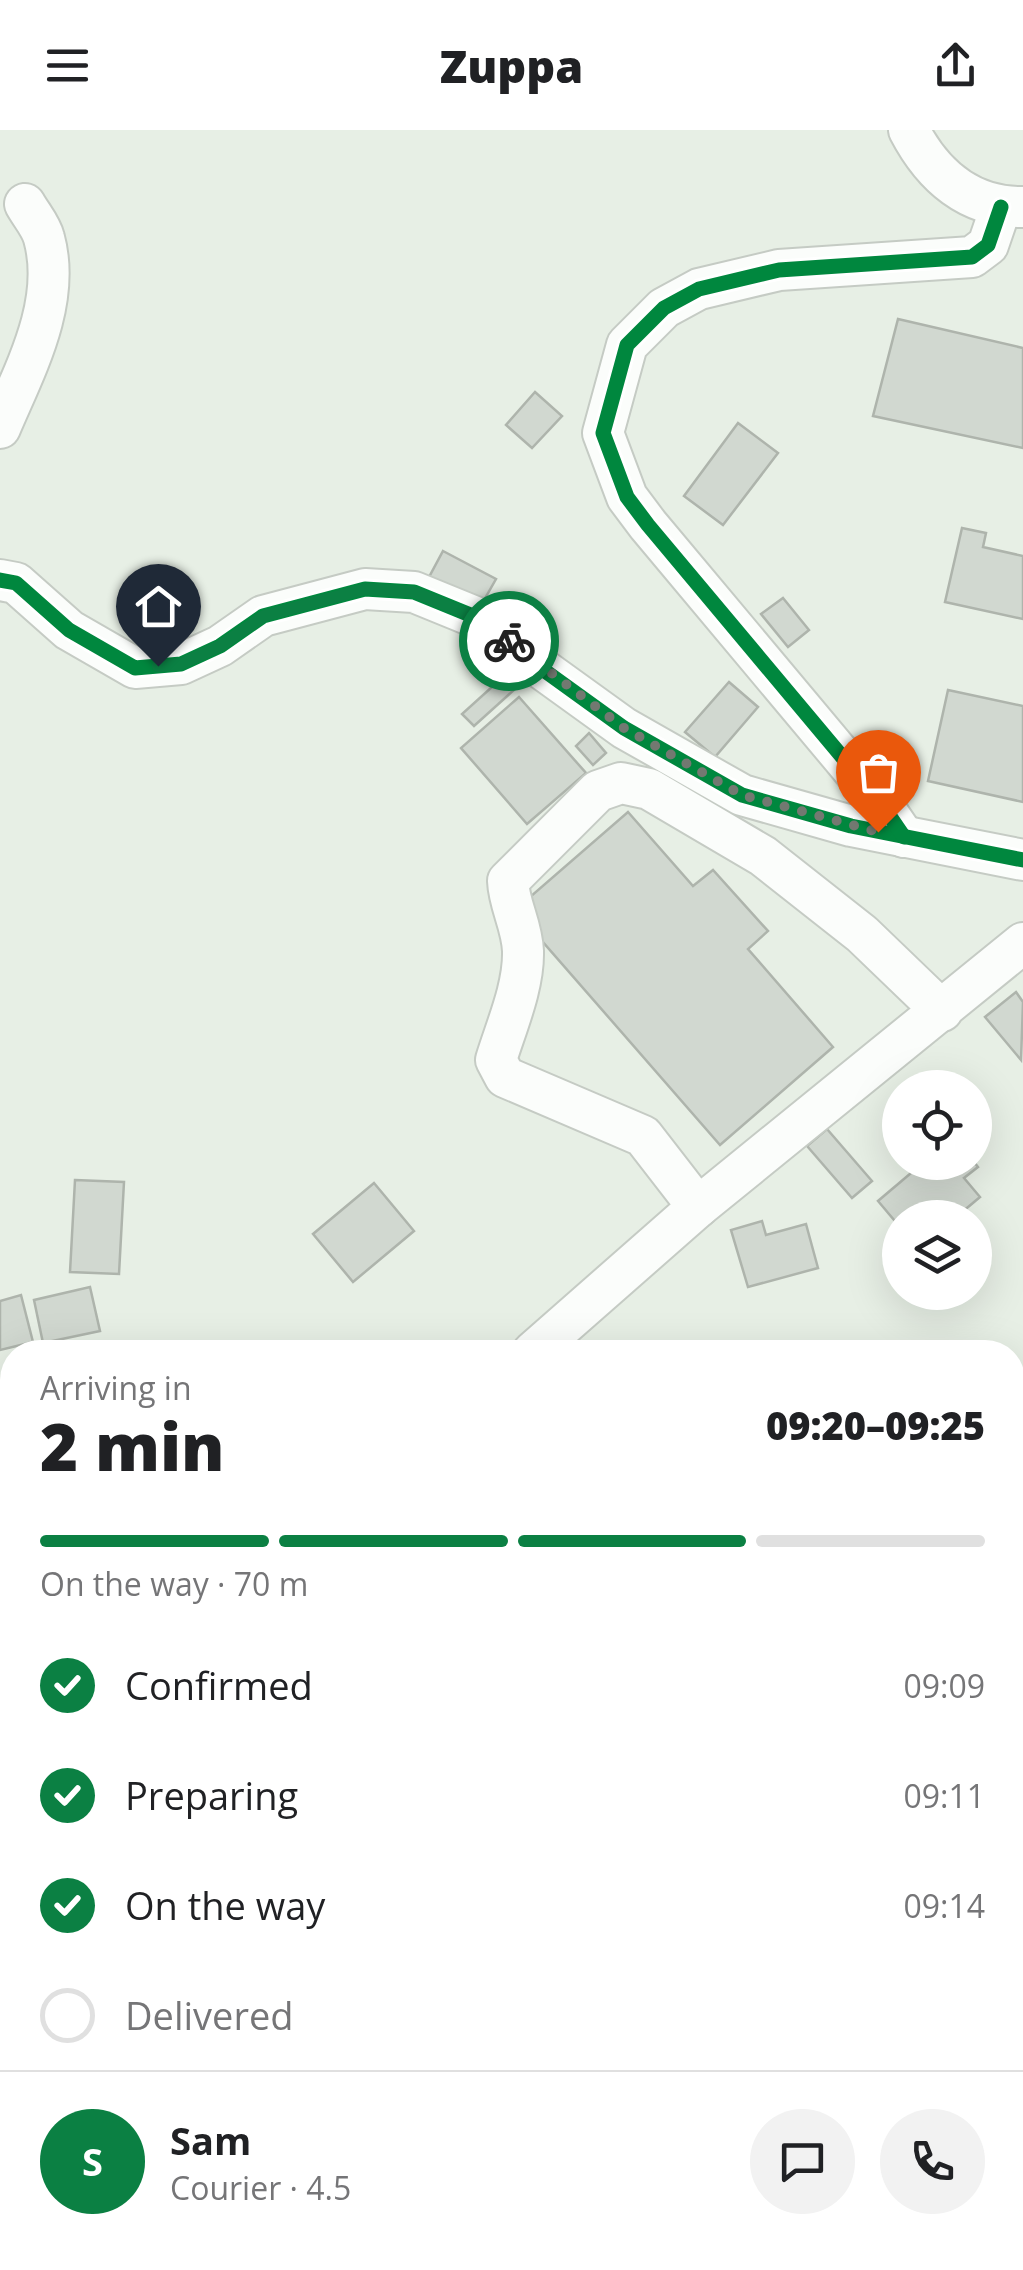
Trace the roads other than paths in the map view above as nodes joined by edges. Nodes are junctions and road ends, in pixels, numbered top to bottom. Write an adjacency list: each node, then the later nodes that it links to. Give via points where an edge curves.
1 (909, 130): 3 (street, via 924,159 954,189)
2 (24, 204): 4 (street, via 44,235 49,267 42,327)
3 (1012, 207): 6 (street, via 988,246 972,257 780,270 699,289 664,308 627,344 603,432 614,470 638,512)
4 (0, 428)
5 (0, 580): 6 (street, via 16,582 69,630 135,668 181,664 264,616 365,589 414,592 490,623 624,728 742,795)
6 (904, 837): 7 (street)
7 (1023, 860)
8 (1023, 943): 9 (street)
9 (942, 1011): 10 (street); 10 (street, via 862,934 764,856 649,789 621,783 598,791 508,881 523,954 496,1060 505,1077 643,1136)
10 (698, 1207): 11 (street)
11 (547, 1340)

